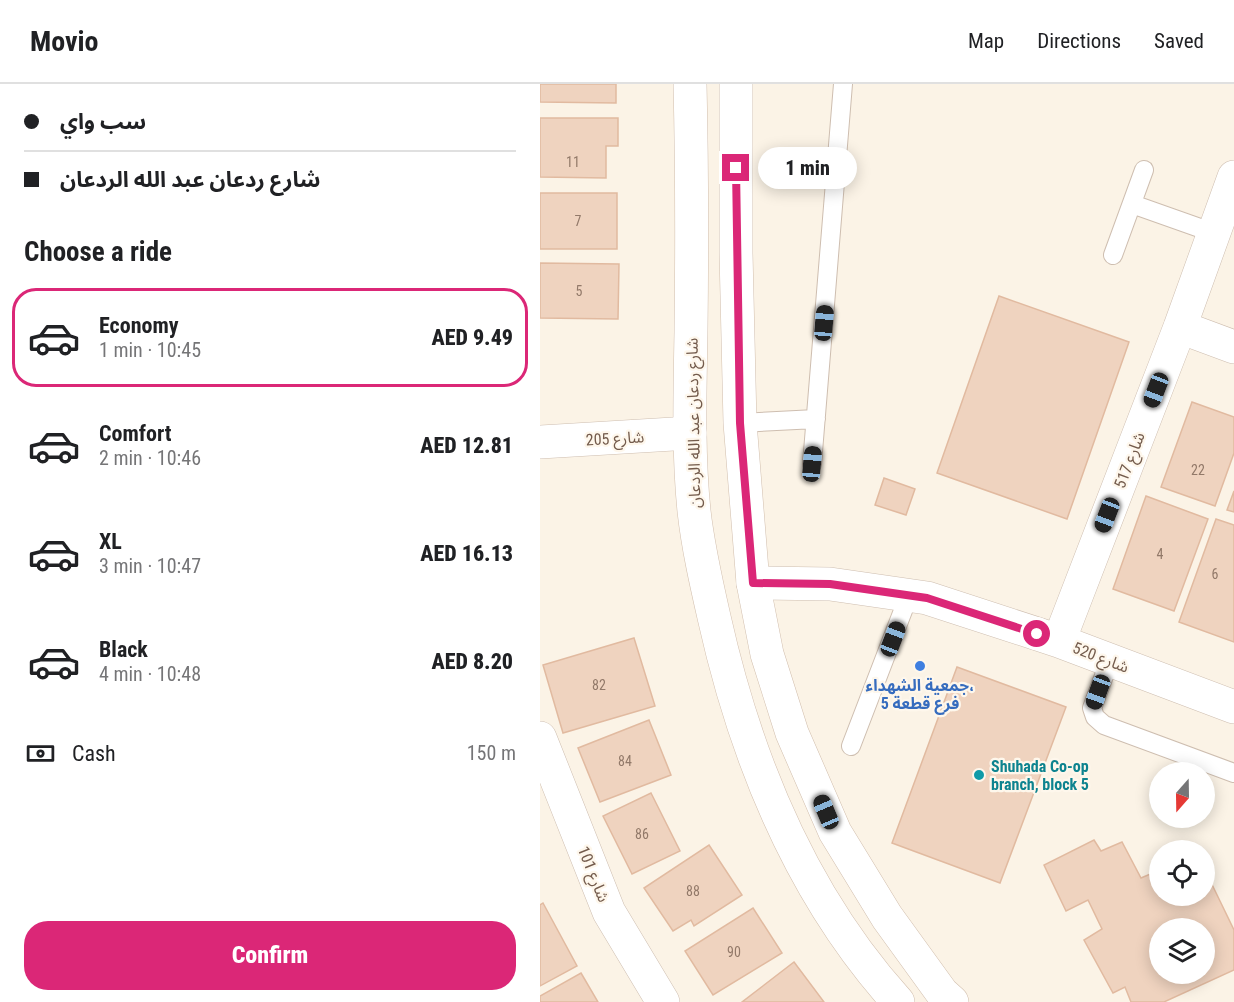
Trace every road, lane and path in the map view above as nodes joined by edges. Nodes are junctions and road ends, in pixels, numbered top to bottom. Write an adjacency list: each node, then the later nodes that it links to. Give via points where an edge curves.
1 (690, 84): 13 (street, شارع ردعان عبد الله الردعان)
2 (736, 84): 12 (street)
3 (843, 84): 11 (lane)
4 (1144, 170): 6 (lane)
5 (1234, 177): 7 (street, شارع 517)
6 (1132, 204): 7 (lane); 8 (lane)
7 (1214, 233): 9 (street, شارع 517)
8 (1113, 255)
9 (1180, 327): 10 (street); 18 (street, شارع 517)
10 (1234, 347)
11 (816, 418): 12 (lane); 15 (lane)
12 (740, 423): 16 (street)
13 (690, 434): 14 (street, شارع 205); 25 (street, شارع ردعان عبد الله الردعان, via 694,512 707,586 747,739 785,833 834,917)
14 (540, 442)
15 (812, 464)
16 (753, 583): 17 (street, شارع 520, via 830,584); 26 (street, via 767,654 792,733 835,832 887,917)
17 (909, 595): 18 (street, شارع 520); 22 (lane)
18 (1059, 641): 19 (street, شارع 520)
19 (1110, 660): 20 (street, شارع 520); 23 (lane, via 1092,708 1095,717 1104,725)
20 (1234, 707)
21 (540, 738): 24 (street, شارع 101, via 609,912)
22 (851, 746)
23 (1234, 773)
24 (663, 1002)
25 (898, 1002)
26 (952, 1002)

